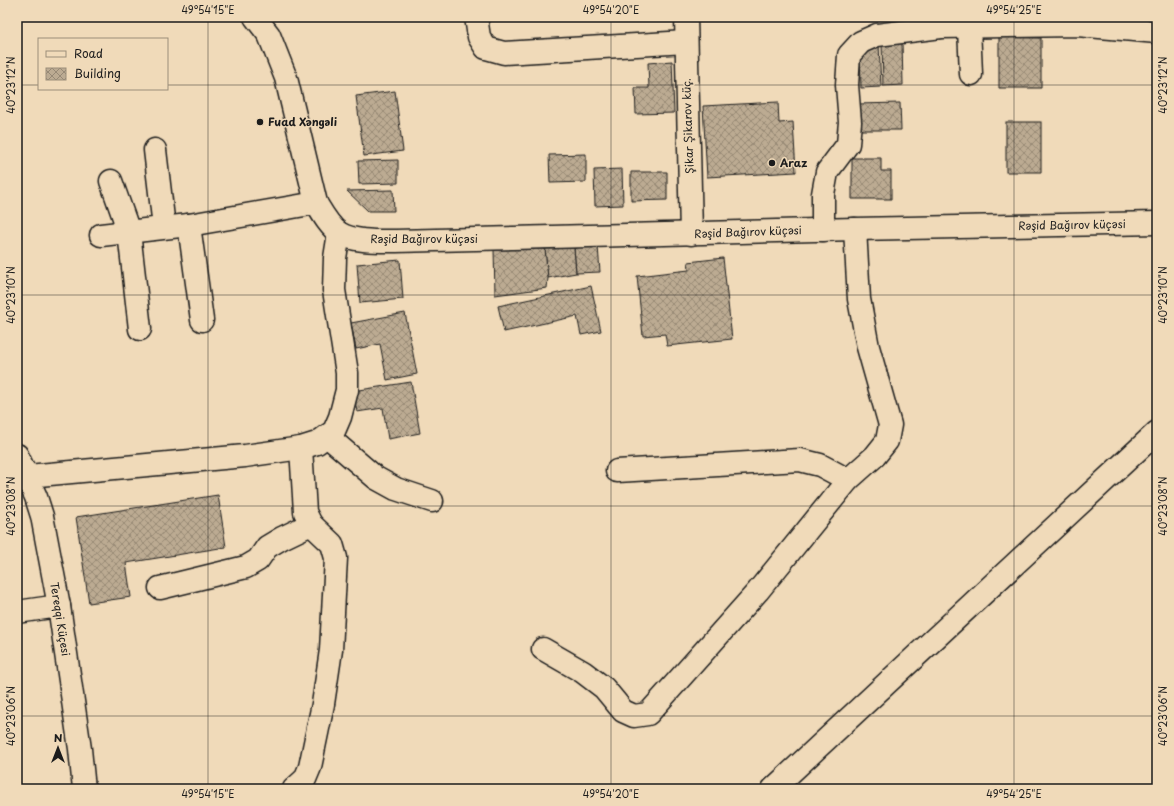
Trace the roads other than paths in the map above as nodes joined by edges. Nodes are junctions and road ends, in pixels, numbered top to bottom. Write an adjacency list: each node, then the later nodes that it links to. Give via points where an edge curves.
1 (255, 17): 12 (street, via 269,35 286,78)
2 (476, 17): 8 (street, via 479,38 486,48 504,53)
3 (686, 17): 8 (street, Şikar Şikarov küç.)
4 (1076, 21): 6 (street); 7 (street)
5 (940, 22): 6 (street); 17 (street, via 877,35 860,42 849,55 848,144 827,172 823,194)
6 (969, 27): 9 (street)
7 (1157, 32)
8 (686, 42): 20 (street, Şikar Şikarov küç.)
9 (971, 74)
10 (155, 150): 15 (street)
11 (111, 181): 18 (street)
12 (316, 203): 14 (street); 19 (street)
13 (1157, 223): 16 (street, Rəşid Bağırov küçəsi)
14 (190, 225): 15 (street); 22 (street)
15 (164, 227): 18 (street)
16 (855, 229): 17 (street, Rəşid Bağırov küçəsi); 30 (street, via 859,299 868,347 890,425 888,441)
17 (823, 230): 20 (street, Rəşid Bağırov küçəsi)
18 (129, 232): 21 (street); 23 (street)
19 (339, 233): 20 (street, Rəşid Bağırov küçəsi, via 368,240 396,241); 25 (street, via 334,290 347,373 347,390 334,431)
20 (691, 234)
21 (101, 235)
22 (202, 320)
23 (140, 329)
24 (1157, 432): 39 (street)
25 (327, 436): 26 (street, via 317,443); 31 (street, via 376,478 396,489)
26 (301, 448): 29 (street); 32 (street, via 304,512)
27 (17, 455): 29 (street, Tereqqi Küçesi)
28 (617, 471): 30 (street, via 800,460 820,465)
29 (22, 477): 34 (street, Tereqqi Küçesi, via 36,497 42,516)
30 (848, 480): 36 (street, via 758,591 648,714 634,716 623,711 604,688 583,672)
31 (432, 501)
32 (311, 524): 33 (street, via 267,547 258,560 246,568); 38 (street, via 332,544 336,558 331,650 310,767 305,779)
33 (160, 588)
34 (59, 606): 35 (street); 37 (street, Tereqqi Küçesi)
35 (17, 612)
36 (543, 649)
37 (84, 789)
38 (294, 789)
39 (773, 789)

